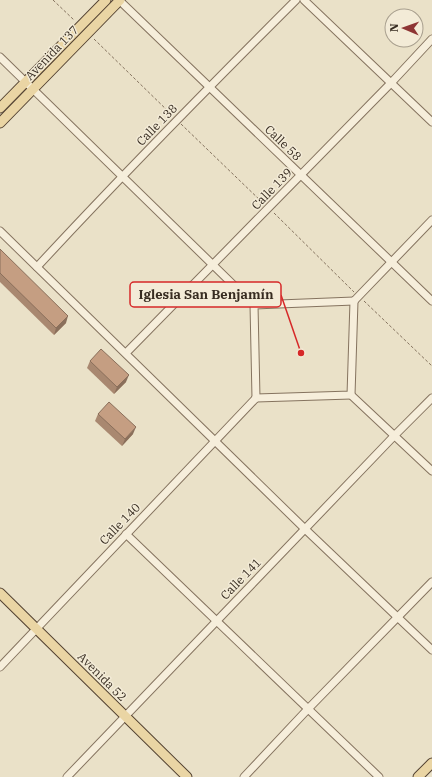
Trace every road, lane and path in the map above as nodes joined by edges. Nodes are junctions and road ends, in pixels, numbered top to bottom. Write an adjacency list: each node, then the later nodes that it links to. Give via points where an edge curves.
1 (53, 0): 6 (path)
2 (106, 0): 6 (main road, Avenida 137)
3 (120, 0): 7 (main road, Avenida 137); 12 (street, Calle 58)
4 (296, 0): 12 (street, Calle 138)
5 (304, 0): 11 (street)
6 (81, 26): 10 (main road, Avenida 137)
7 (88, 33): 13 (main road, Avenida 137); 15 (path)
8 (432, 39): 11 (street, Calle 139)
9 (0, 57): 10 (street)
10 (25, 82): 13 (street); 14 (main road, Avenida 137)
11 (391, 83): 16 (street); 18 (street, Calle 139)
12 (209, 86): 15 (street, Calle 138); 18 (street, Calle 58)
13 (33, 90): 17 (main road, Avenida 137); 19 (street)
14 (0, 108)
15 (177, 120): 19 (street, Calle 138); 20 (path)
16 (432, 122)
17 (0, 123)
18 (301, 175): 20 (street, Calle 139); 23 (street, Calle 58)
19 (122, 176): 24 (street); 25 (street, Calle 138)
20 (269, 208): 24 (street, Calle 139); 26 (path)
21 (432, 220): 23 (street)
22 (0, 230): 25 (street)
23 (392, 262): 26 (street); 27 (street, Calle 58)
24 (212, 266): 28 (street); 29 (street, Calle 139)
25 (37, 267): 29 (street)
26 (356, 298): 28 (street); 30 (path); 31 (street)
27 (432, 301)
28 (254, 305): 32 (street)
29 (126, 353): 35 (street)
30 (432, 366)
31 (351, 395): 32 (street); 34 (street)
32 (256, 398): 35 (street, Calle 140)
33 (432, 398): 34 (street, Calle 141)
34 (395, 435): 36 (street); 37 (street, Calle 141)
35 (215, 441): 37 (street); 38 (street, Calle 140)
36 (432, 471)
37 (305, 529): 41 (street); 42 (street, Calle 141)
38 (126, 534): 42 (street); 43 (street, Calle 140)
39 (432, 582): 41 (street)
40 (0, 593): 43 (main road, Avenida 52)
41 (398, 617): 44 (street); 46 (street)
42 (216, 622): 46 (street); 47 (street, Calle 141)
43 (36, 628): 45 (street, Calle 140); 47 (main road, Avenida 52)
44 (432, 650)
45 (0, 667)
46 (308, 710): 51 (street); 52 (street)
47 (125, 716): 49 (street, Calle 141); 50 (main road, Avenida 52)
48 (432, 762): 53 (main road)
49 (67, 777)
50 (187, 777)
51 (244, 777)
52 (379, 777)
53 (418, 777)

